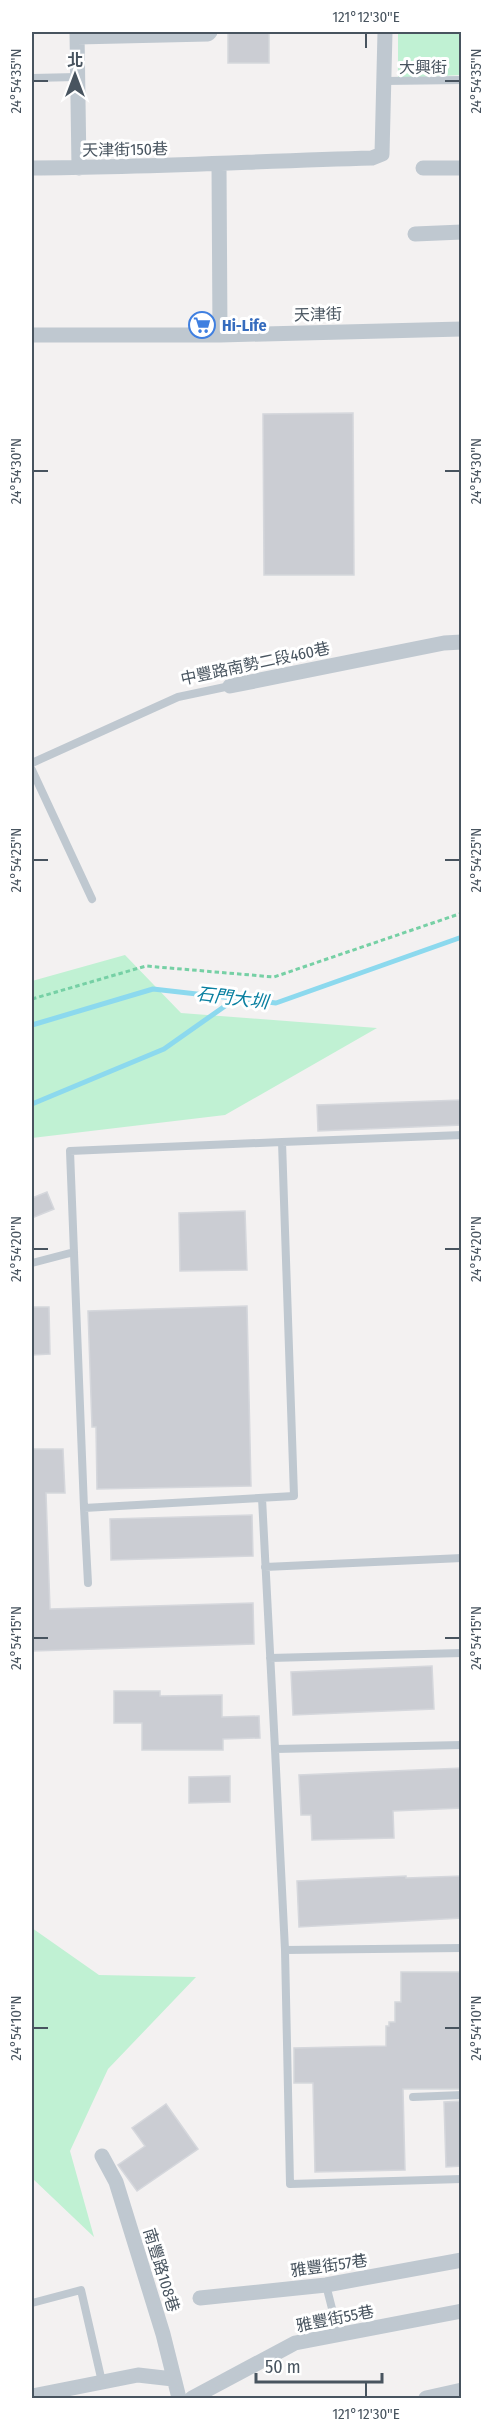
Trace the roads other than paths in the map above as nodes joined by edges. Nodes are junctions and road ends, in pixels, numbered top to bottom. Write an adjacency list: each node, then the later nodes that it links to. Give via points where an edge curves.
1 (210, 32): 3 (street)
2 (385, 32): 7 (street)
3 (77, 34): 4 (street)
4 (77, 77): 5 (lane); 10 (street)
5 (32, 78)
6 (462, 80): 7 (lane, 大興街)
7 (385, 81): 8 (street, 天津街150巷, via 382,154 372,158)
8 (219, 165): 10 (street, 天津街150巷); 17 (street)
9 (32, 168): 10 (street, 天津街150巷)
10 (79, 168)
11 (423, 168): 12 (street)
12 (462, 168)
13 (462, 232): 14 (street)
14 (415, 234)
15 (462, 329): 17 (street, 天津街)
16 (32, 335): 17 (street, 天津街)
17 (220, 335)
18 (462, 642): 19 (street, 中豐路南勢二段460巷)
19 (230, 686): 20 (lane, 中豐路南勢二段460巷, via 178,698)
20 (32, 763)
21 (32, 770): 22 (lane)
22 (92, 899)
23 (462, 1135): 24 (lane)
24 (282, 1142): 25 (lane, via 70,1151); 27 (lane, via 294,1496)
25 (74, 1252): 26 (lane); 28 (lane)
26 (32, 1263)
27 (262, 1498): 28 (lane); 30 (lane)
28 (84, 1508): 31 (lane)
29 (462, 1558): 30 (lane)
30 (265, 1567): 33 (lane)
31 (88, 1583)
32 (462, 1653): 33 (lane)
33 (270, 1658): 35 (lane)
34 (462, 1745): 35 (lane)
35 (275, 1749): 37 (lane)
36 (462, 1948): 37 (lane)
37 (285, 1950): 41 (lane, via 290,2184)
38 (462, 2095): 39 (lane)
39 (413, 2097)
40 (102, 2156): 48 (street, 南豐路108巷, via 116,2182)
41 (462, 2179)
42 (462, 2260): 43 (street, 雅豐街57巷)
43 (326, 2285): 44 (street, 雅豐街57巷); 47 (lane)
44 (200, 2298)
45 (32, 2303): 49 (lane, via 81,2290)
46 (462, 2311): 47 (street, 雅豐街55巷)
47 (339, 2336): 53 (street, 雅豐街55巷, via 295,2343)
48 (173, 2379): 49 (street, via 138,2375); 52 (street, 南豐路108巷)
49 (102, 2382): 51 (street)
50 (462, 2390): 54 (street)
51 (32, 2396)
52 (179, 2398)
53 (192, 2398)
54 (426, 2398)

